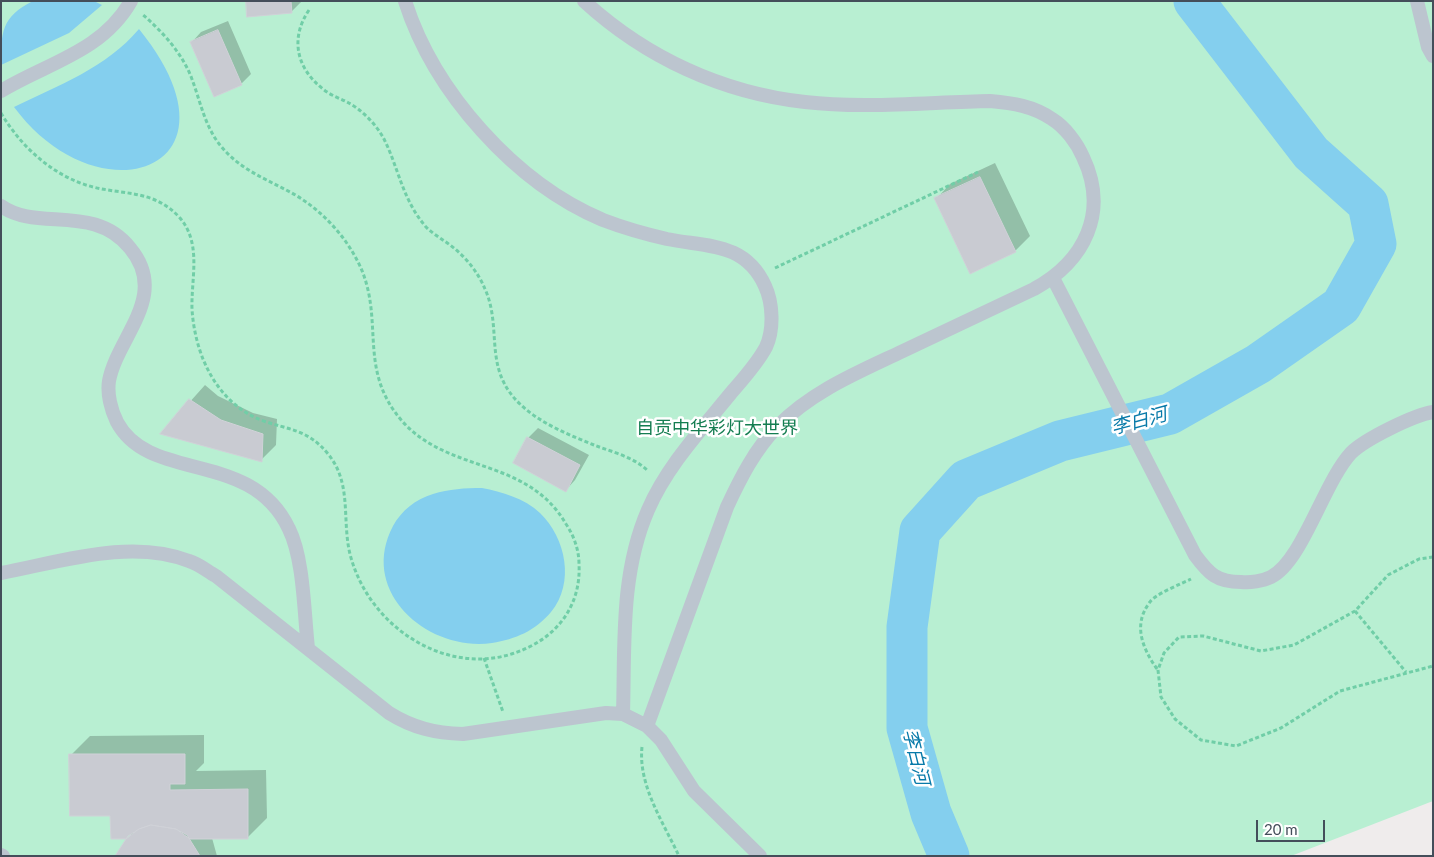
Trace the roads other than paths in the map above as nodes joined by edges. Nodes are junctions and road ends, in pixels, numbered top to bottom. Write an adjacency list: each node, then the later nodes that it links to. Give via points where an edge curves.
1 (405, 1): 12 (lane, via 450,90 492,140 532,179 579,208 625,228 728,248 744,258 765,286 771,325 766,346 682,454 647,512 630,570)
2 (584, 1): 8 (lane, via 630,39 684,69 763,96 844,104 990,101 1032,108 1054,119 1069,134 1089,169 1093,206 1084,242)
3 (1417, 1): 5 (lane)
4 (129, 3): 6 (lane, via 100,38 86,48)
5 (1433, 56)
6 (1, 91)
7 (1, 206): 11 (lane, via 25,215 88,222 119,236 131,248 144,280 144,295 109,381 114,414 125,434 146,451 229,475 251,486 280,513 297,551)
8 (1053, 278): 9 (lane, via 1195,555 1207,571 1224,582 1249,583 1272,577 1294,556 1329,484 1352,452 1385,431); 13 (lane, via 842,380 798,408 776,427 743,474 727,507)
9 (1433, 412)
10 (1, 573): 11 (lane, via 122,551 162,553 190,561 216,576)
11 (308, 648): 12 (lane, via 388,712 422,730 463,734 590,714)
12 (623, 714): 13 (lane)
13 (647, 726): 14 (lane, via 662,740 694,791)
14 (760, 856)

